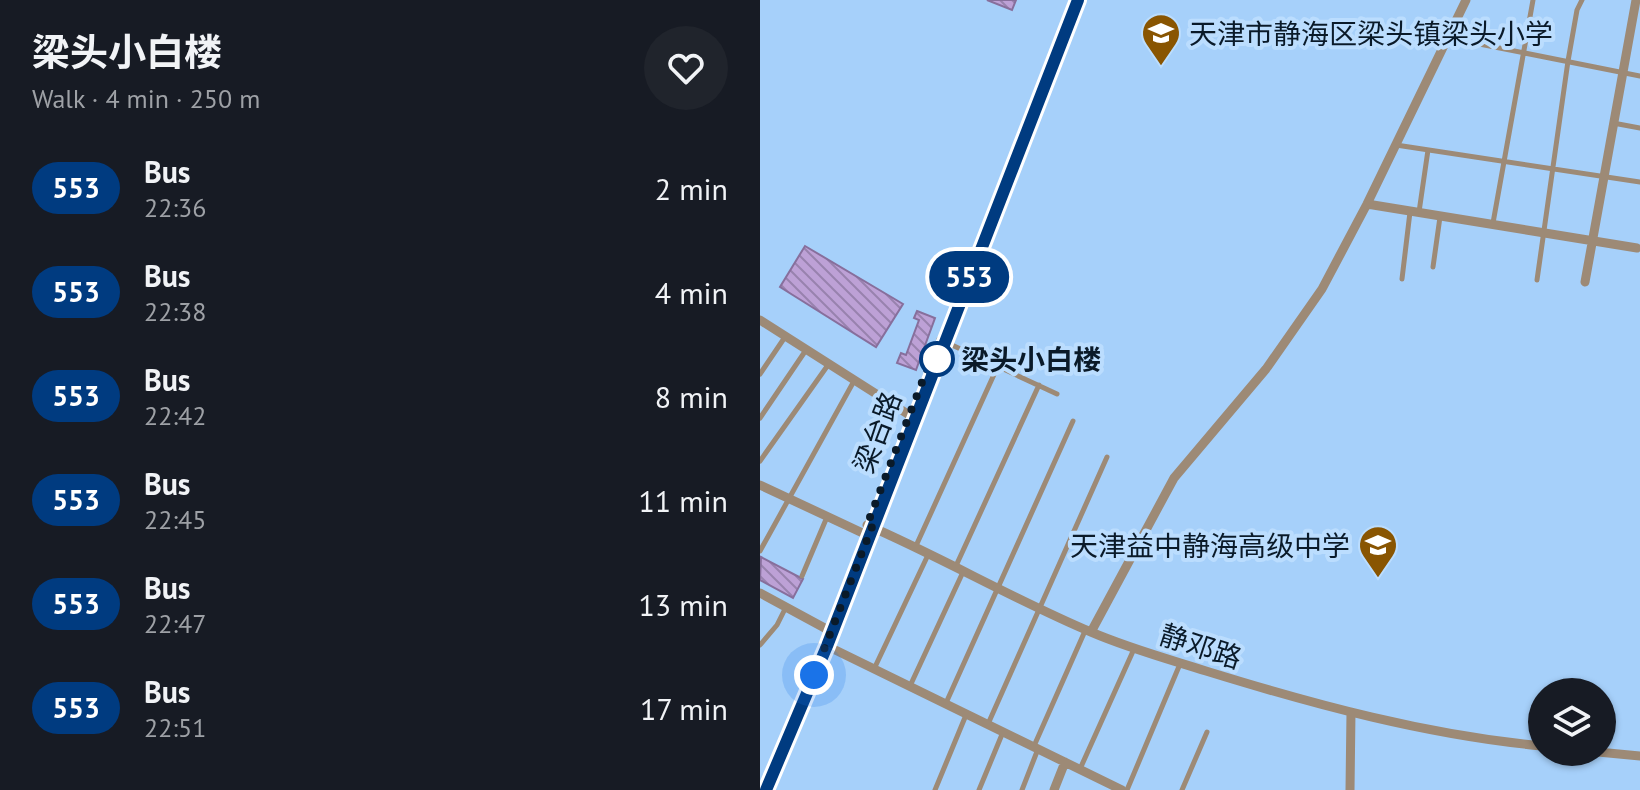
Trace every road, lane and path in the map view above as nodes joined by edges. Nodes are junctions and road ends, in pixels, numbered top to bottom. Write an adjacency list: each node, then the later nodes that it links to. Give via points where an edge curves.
1 (1072, 0): 33 (main road, 梁台路)
2 (1078, 0): 33 (main road, 梁台路)
3 (1466, 0): 7 (street)
4 (1533, 0): 8 (lane)
5 (1582, 0): 9 (lane)
6 (1636, 0): 10 (street)
7 (1446, 37): 8 (lane); 14 (street)
8 (1522, 51): 9 (lane); 16 (lane)
9 (1568, 61): 10 (lane); 17 (lane)
10 (1622, 72): 11 (lane); 12 (street)
11 (1640, 76)
12 (1612, 123): 13 (lane); 18 (street)
13 (1640, 128)
14 (1395, 145): 15 (lane); 20 (street)
15 (1428, 150): 16 (lane); 21 (lane)
16 (1503, 161): 17 (lane); 23 (lane)
17 (1552, 168): 18 (lane); 24 (lane)
18 (1602, 176): 19 (lane); 25 (street)
19 (1640, 182)
20 (1367, 204): 21 (street); 61 (street, via 1293,331 1174,478)
21 (1415, 212): 22 (street); 28 (lane)
22 (1440, 216): 23 (street); 27 (lane)
23 (1493, 224): 24 (street)
24 (1543, 231): 25 (street); 29 (lane)
25 (1591, 240): 26 (street); 30 (street)
26 (1637, 248)
27 (1433, 267)
28 (1402, 279)
29 (1537, 280)
30 (1585, 282)
31 (760, 320): 32 (street)
32 (785, 337): 34 (street); 38 (lane)
33 (942, 340): 36 (lane); 42 (main road, 梁台路)
34 (806, 350): 37 (street); 43 (lane)
35 (1002, 357): 36 (lane)
36 (999, 364): 40 (lane); 51 (lane)
37 (828, 365): 39 (street); 46 (lane)
38 (760, 374)
39 (854, 380): 42 (street); 48 (lane)
40 (1039, 385): 41 (lane); 54 (lane)
41 (1057, 394)
42 (911, 417): 50 (main road, 梁台路)
43 (760, 418)
44 (1073, 421): 56 (lane)
45 (1107, 457): 59 (lane)
46 (760, 461)
47 (760, 485): 48 (street, 静邓路)
48 (790, 500): 49 (street, 静邓路); 52 (lane)
49 (827, 517): 50 (street, 静邓路); 55 (lane)
50 (868, 531): 51 (street, 静邓路); 60 (main road, 梁台路)
51 (915, 548): 53 (street, 静邓路)
52 (760, 551)
53 (928, 555): 54 (street, 静邓路); 66 (lane)
54 (959, 570): 56 (street, 静邓路); 67 (lane)
55 (802, 576)
56 (997, 588): 59 (street, 静邓路); 68 (lane)
57 (760, 593): 58 (street)
58 (786, 607): 60 (street); 62 (lane)
59 (1039, 608): 61 (street, 静邓路); 71 (lane)
60 (830, 631): 63 (main road, 梁台路)
61 (1088, 631): 64 (street, 静邓路); 75 (lane)
62 (760, 645)
63 (824, 645): 66 (street); 81 (main road, 梁台路)
64 (1134, 648): 65 (street, 静邓路); 79 (lane)
65 (1180, 663): 69 (street, 静邓路); 86 (lane)
66 (874, 669): 67 (street)
67 (910, 686): 68 (street)
68 (946, 703): 70 (street)
69 (1351, 712): 74 (street, 静邓路, via 1451,735); 88 (street)
70 (967, 714): 71 (street); 82 (lane)
71 (988, 724): 72 (street)
72 (1003, 731): 75 (street); 83 (lane)
73 (1207, 732): 87 (lane)
74 (1528, 744)
75 (1036, 747): 78 (street); 84 (lane)
76 (1616, 754): 77 (street)
77 (1640, 756)
78 (1065, 762): 79 (street); 85 (street)
79 (1080, 769): 80 (street)
80 (1106, 786): 86 (street)
81 (764, 790)
82 (935, 790)
83 (979, 790)
84 (1022, 790)
85 (1054, 790)
86 (1124, 790)
87 (1182, 790)
88 (1350, 790)

